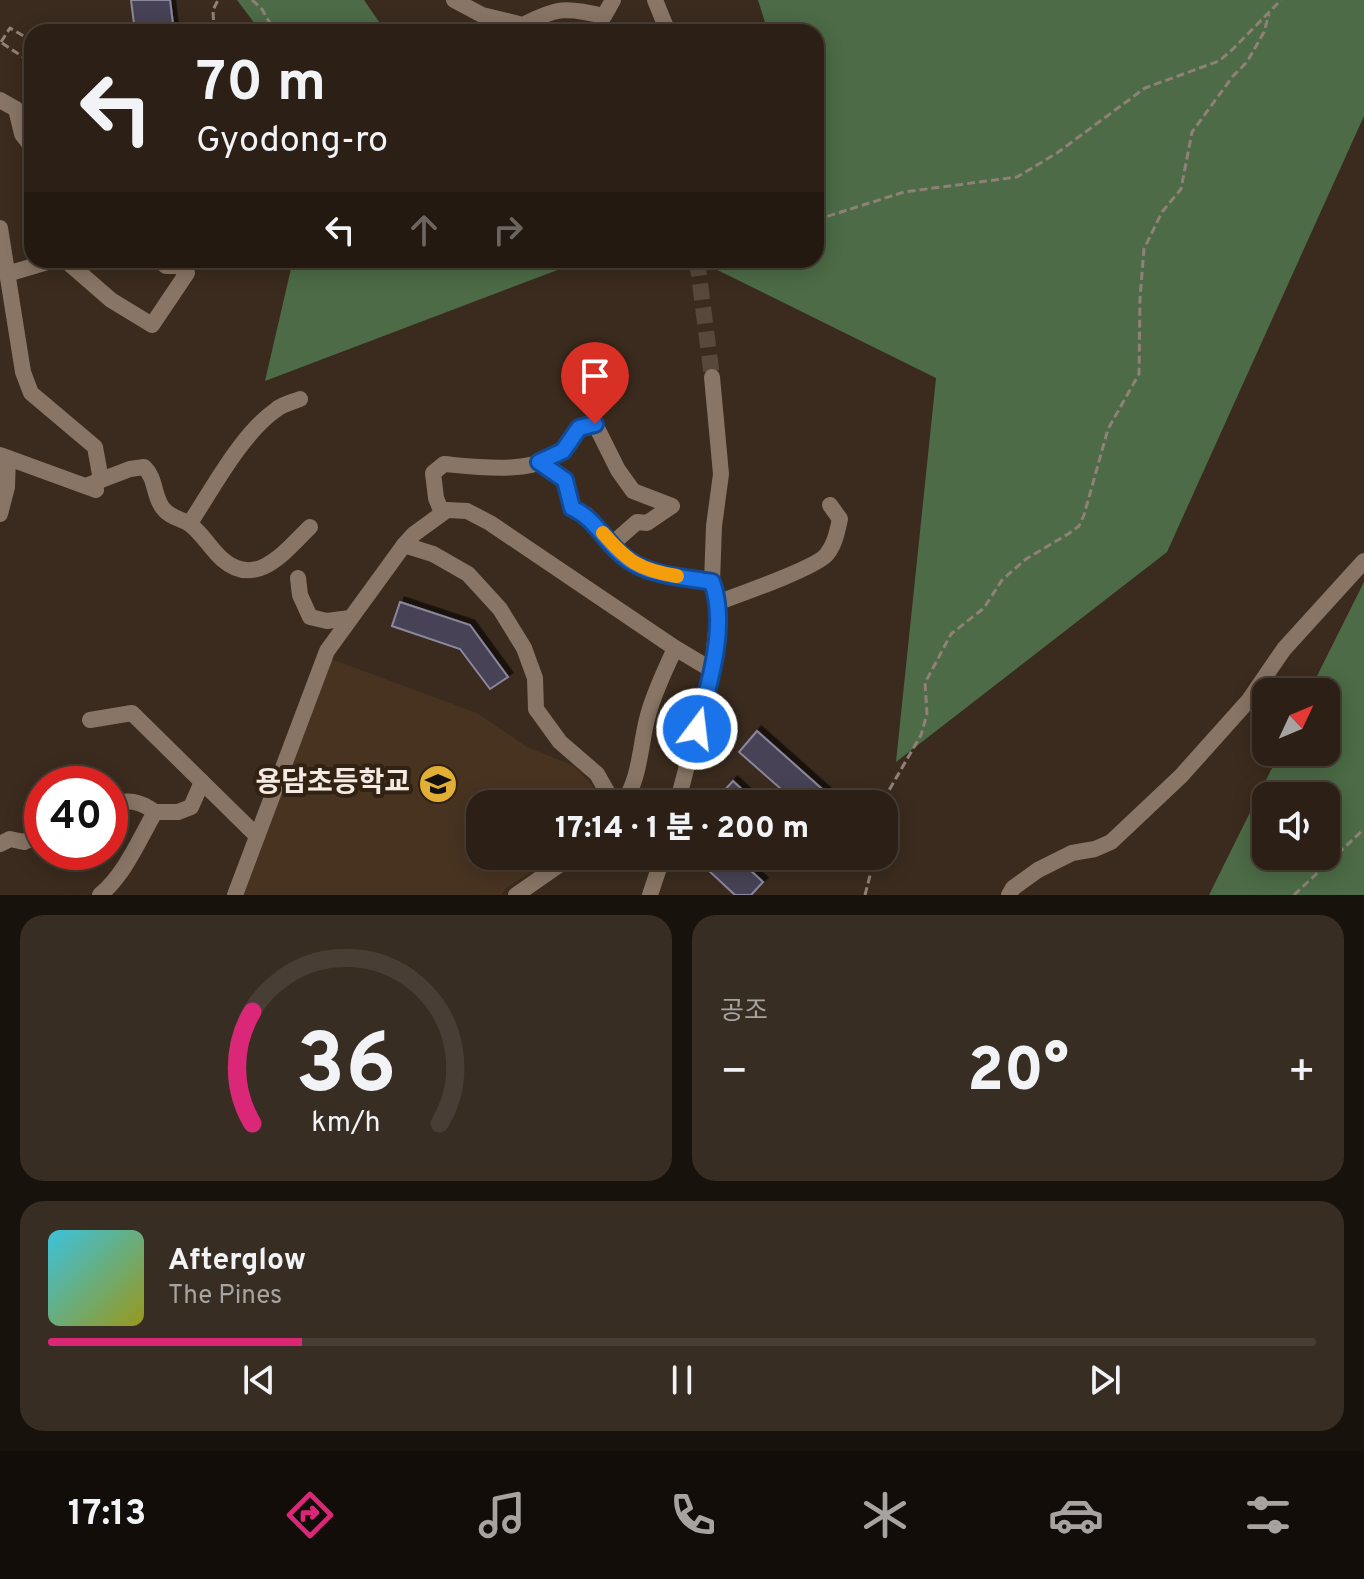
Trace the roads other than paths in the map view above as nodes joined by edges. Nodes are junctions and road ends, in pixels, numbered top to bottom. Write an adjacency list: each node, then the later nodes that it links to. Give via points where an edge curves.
1 (454, 0): 4 (street, via 482,15)
2 (613, 0): 5 (street, via 604,16 550,10)
3 (655, 0): 6 (street)
4 (519, 24)
5 (525, 24)
6 (665, 24)
7 (0, 100): 8 (street, via 16,109)
8 (24, 137)
9 (0, 228): 13 (street)
10 (27, 268): 13 (street)
11 (74, 268): 12 (street, via 111,300 152,325 187,273)
12 (181, 268)
13 (7, 274): 18 (street, via 31,393 95,447)
14 (712, 377): 28 (street, via 721,474)
15 (300, 399): 22 (street, via 277,408 243,444 222,468)
16 (4, 457): 18 (street); 21 (street, via 7,487)
17 (539, 462): 20 (street, via 507,470 444,464 433,473); 24 (street, via 565,480 572,508 587,515); 24 (street, via 563,451 579,428 595,424 633,491 672,506 647,523 637,522)
18 (96, 486): 22 (street, via 144,467 161,505 174,519)
19 (830, 505): 29 (street, via 840,519 826,557)
20 (442, 513): 25 (street); 31 (street, via 467,511 490,523)
21 (0, 514)
22 (190, 523): 23 (street, via 225,562 244,570 264,569)
23 (310, 527)
24 (612, 544): 28 (street, via 626,559 657,573)
25 (404, 545): 30 (street); 35 (street, via 468,574 500,609 535,678 536,709)
26 (1364, 561): 49 (street, via 1284,649 1216,739 1111,842 1050,864)
27 (298, 578): 30 (street, via 310,617)
28 (712, 582): 29 (street)
29 (719, 602): 32 (street)
30 (350, 618): 40 (street, via 327,651)
31 (675, 648): 32 (street); 36 (street, via 647,718)
32 (712, 670): 37 (street)
33 (90, 720): 34 (street, via 132,713)
34 (202, 782): 39 (street, via 191,807); 40 (street)
35 (606, 790)
36 (630, 790)
37 (681, 790)
38 (128, 801): 39 (street)
39 (155, 812): 45 (street, via 121,872)
40 (257, 836): 46 (street)
41 (24, 842): 42 (street, via 10,839)
42 (0, 844)
43 (552, 870): 47 (street)
44 (658, 870): 48 (street)
45 (100, 895)
46 (235, 895)
47 (516, 895)
48 (650, 895)
49 (1009, 895)

